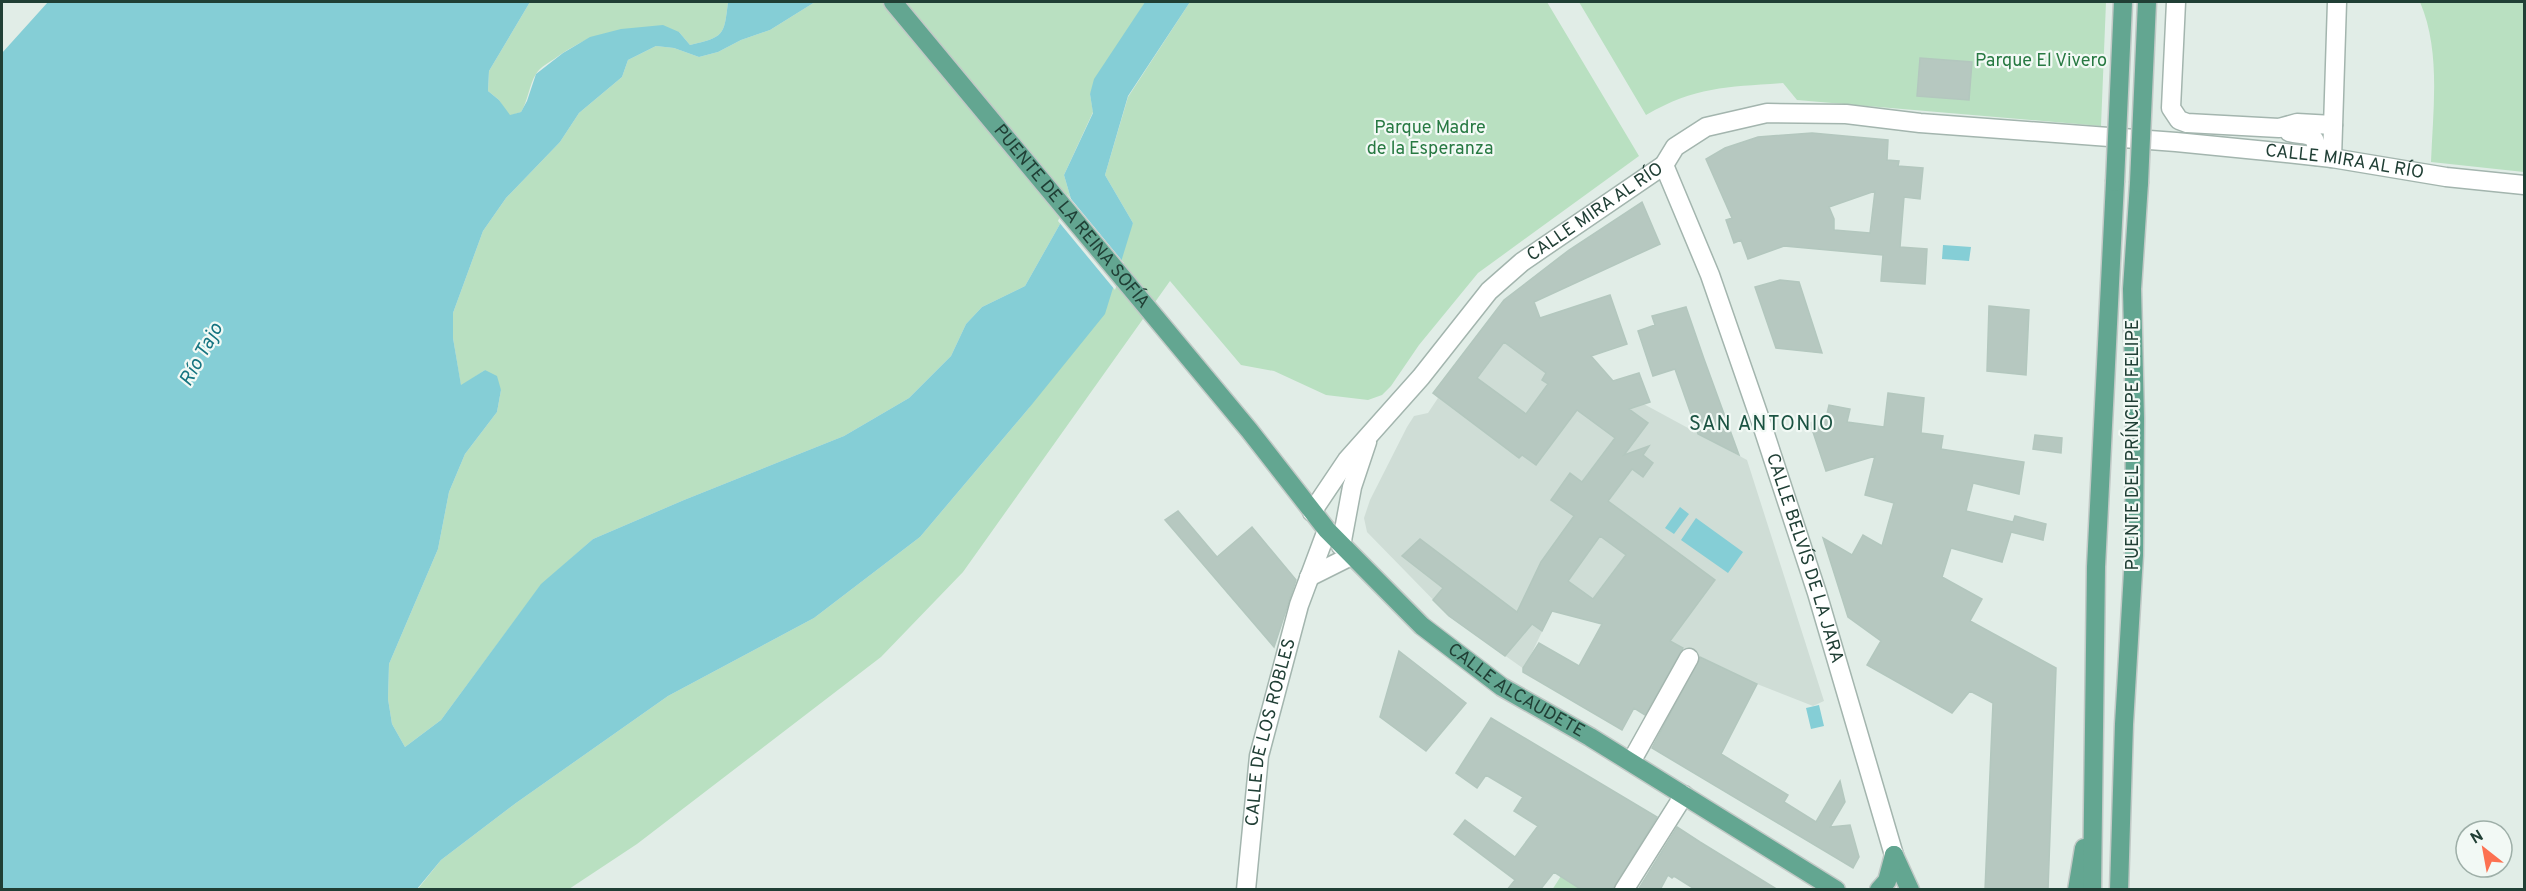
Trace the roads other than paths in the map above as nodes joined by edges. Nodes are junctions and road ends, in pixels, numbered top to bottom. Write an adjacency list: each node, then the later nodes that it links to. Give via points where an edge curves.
1 (893, 2): 13 (main road, PUENTE DE LA REINA SOFÍA)
2 (2123, 2): 21 (main road, PUENTE DEL PRÍNCIPE FELIPE, bridge, via 2097,567)
3 (2147, 2): 32 (main road, PUENTE DEL PRÍNCIPE FELIPE, bridge, via 2132,289 2134,555)
4 (2176, 2): 8 (street, via 2171,108 2174,114 2187,123)
5 (2337, 2): 7 (street)
6 (1920, 123): 9 (street, CALLE MIRA AL RÍO); 10 (street, CALLE MIRA AL RÍO, via 1846,114 1767,113 1706,127 1676,147); 11 (street, CALLE MIRA AL RÍO, via 1979,137 2317,167)
7 (2333, 125): 8 (street, via 2297,123); 9 (street)
8 (2279, 128): 9 (street, via 2308,134)
9 (2324, 157): 11 (street, CALLE MIRA AL RÍO)
10 (1664, 165): 14 (street, CALLE MIRA AL RÍO, via 1522,262 1489,291); 23 (street, CALLE BELVÍS DE LA JARA, via 1710,275 1762,425 1817,593)
11 (2415, 171): 12 (street)
12 (2524, 185)
13 (1249, 430): 15 (main road, CALLE ALCAUDETE)
14 (1368, 437): 15 (street, CALLE MIRA AL RÍO, via 1347,460); 17 (street, via 1352,487)
15 (1312, 512): 16 (main road, CALLE ALCAUDETE)
16 (1327, 530): 17 (main road, CALLE ALCAUDETE); 18 (street, CALLE DE LOS ROBLES)
17 (1346, 551): 18 (street); 20 (main road, CALLE ALCAUDETE, via 1422,626 1502,687)
18 (1309, 577): 24 (street, CALLE DE LOS ROBLES, via 1259,756)
19 (1689, 658): 20 (street)
20 (1630, 762): 22 (main road, CALLE ALCAUDETE)
21 (2094, 790): 30 (main road); 31 (main road, PUENTE DEL PRÍNCIPE FELIPE)
22 (1683, 795): 25 (street); 26 (main road, CALLE ALCAUDETE)
23 (1894, 855): 27 (main road, via 1887,880); 28 (main road); 29 (main road)
24 (1246, 890)
25 (1624, 890)
26 (1836, 890)
27 (1879, 890)
28 (1896, 890)
29 (1910, 890)
30 (2077, 890)
31 (2092, 890)
32 (2119, 890)

